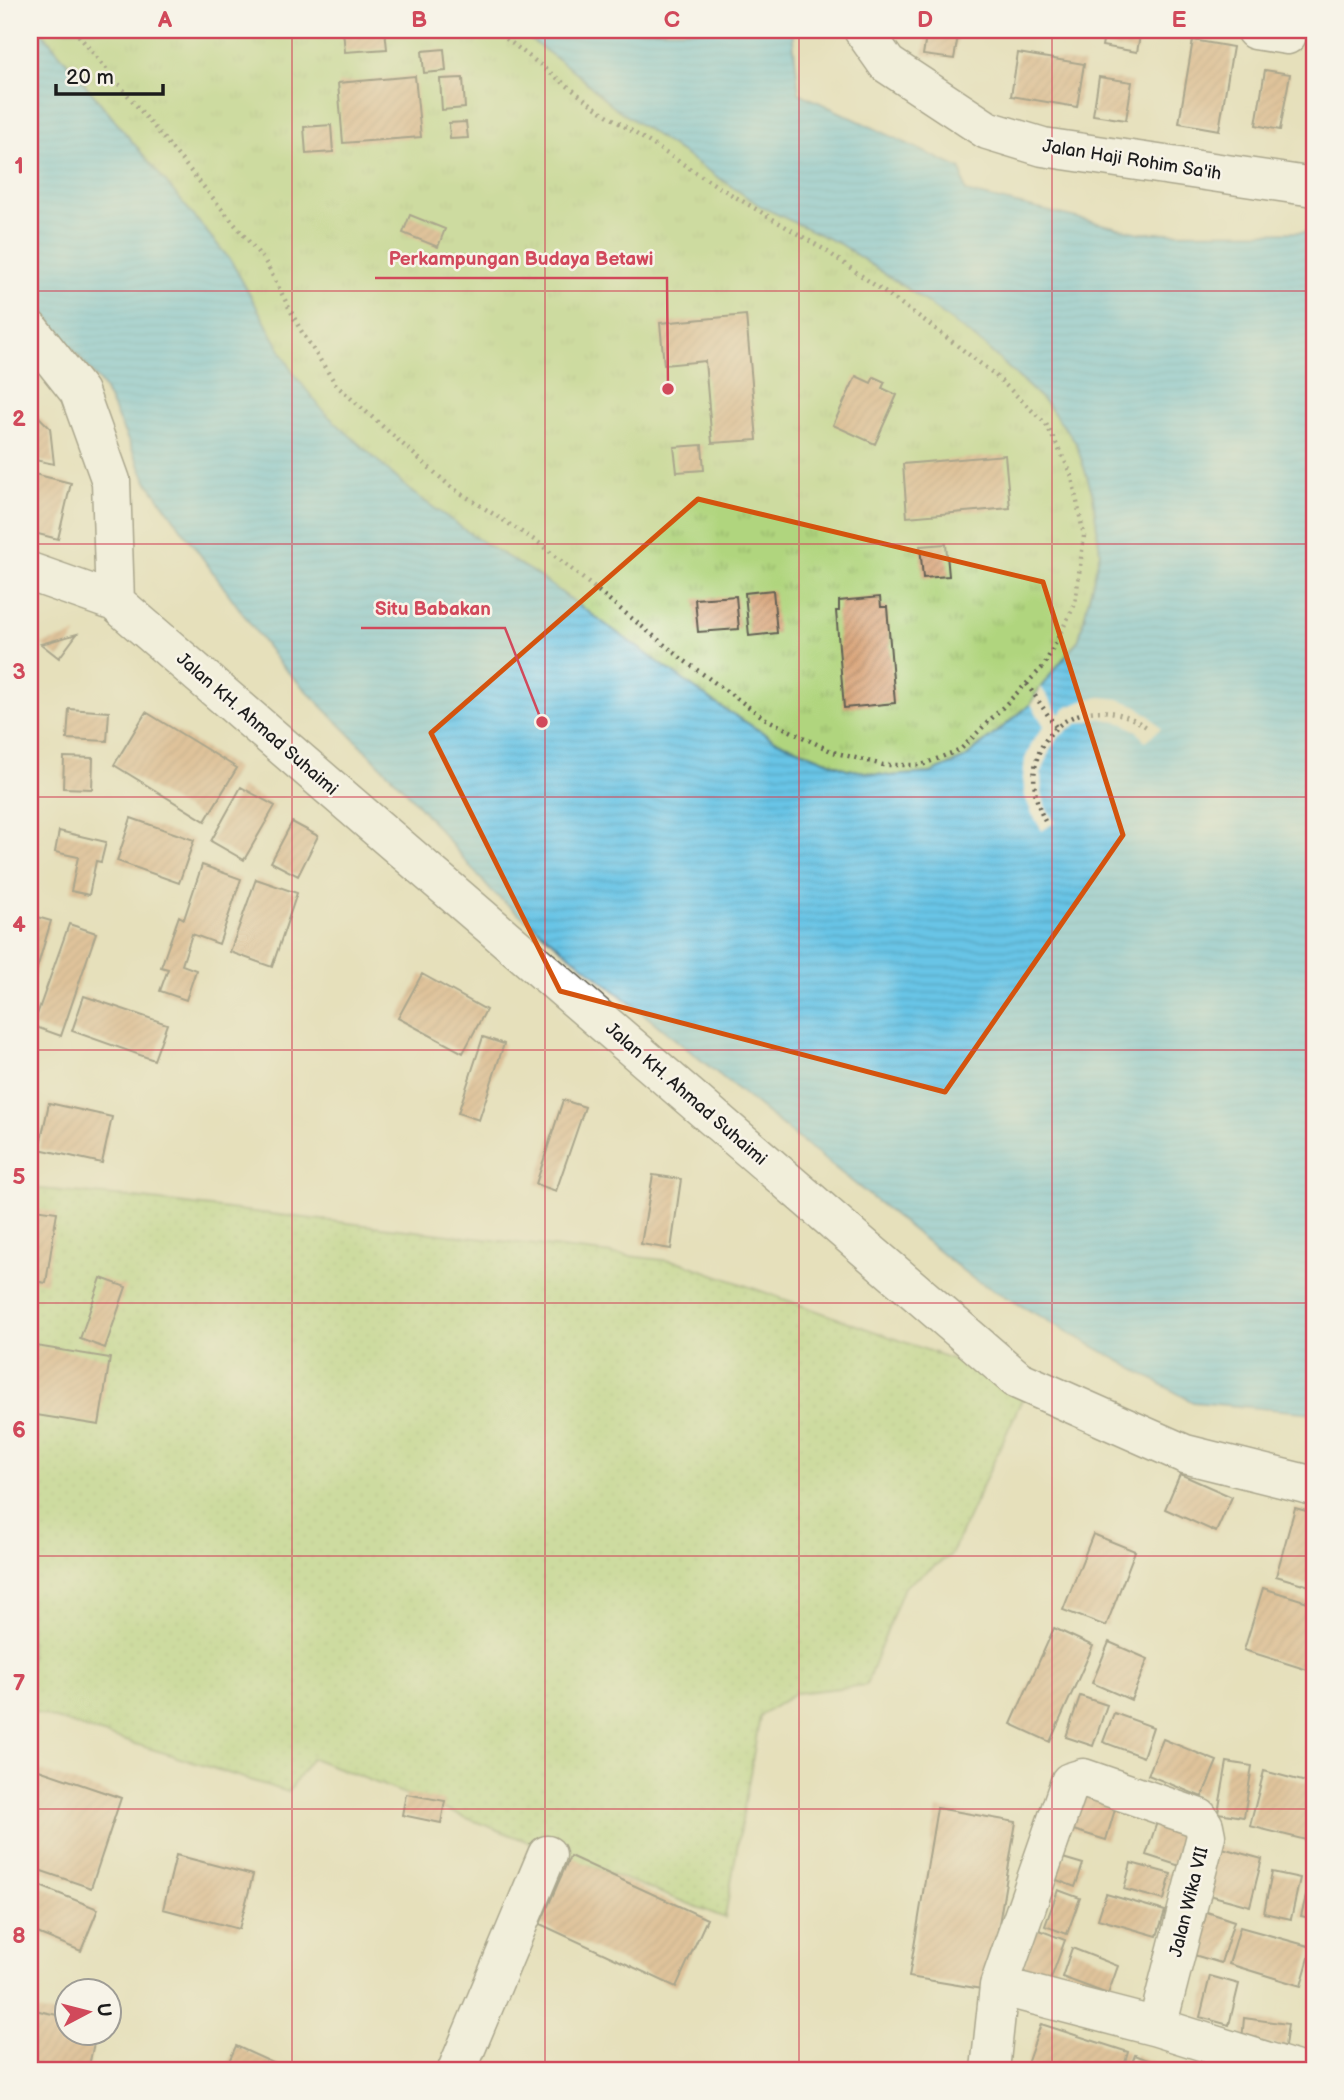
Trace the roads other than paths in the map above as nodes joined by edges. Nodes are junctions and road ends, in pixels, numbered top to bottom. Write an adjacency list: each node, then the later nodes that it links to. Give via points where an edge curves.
1 (872, 36): 2 (street, Jalan Haji Rohim Sa'ih, via 887,64 987,130 1043,147)
2 (1314, 187)
3 (30, 330): 5 (street, via 79,392 111,481)
4 (30, 572): 5 (street)
5 (116, 602): 6 (street, Jalan KH. Ahmad Suhaimi, via 1018,1381 1185,1454)
6 (1314, 1486)
7 (547, 1855): 10 (street)
8 (999, 1986): 9 (street); 9 (street, Jalan Wika VII, via 1070,1783 1083,1778 1199,1818 1205,1826); 11 (street, Jalan Wika VII)
9 (1157, 2027): 12 (street)
10 (457, 2070)
11 (990, 2070)
12 (1294, 2070)

